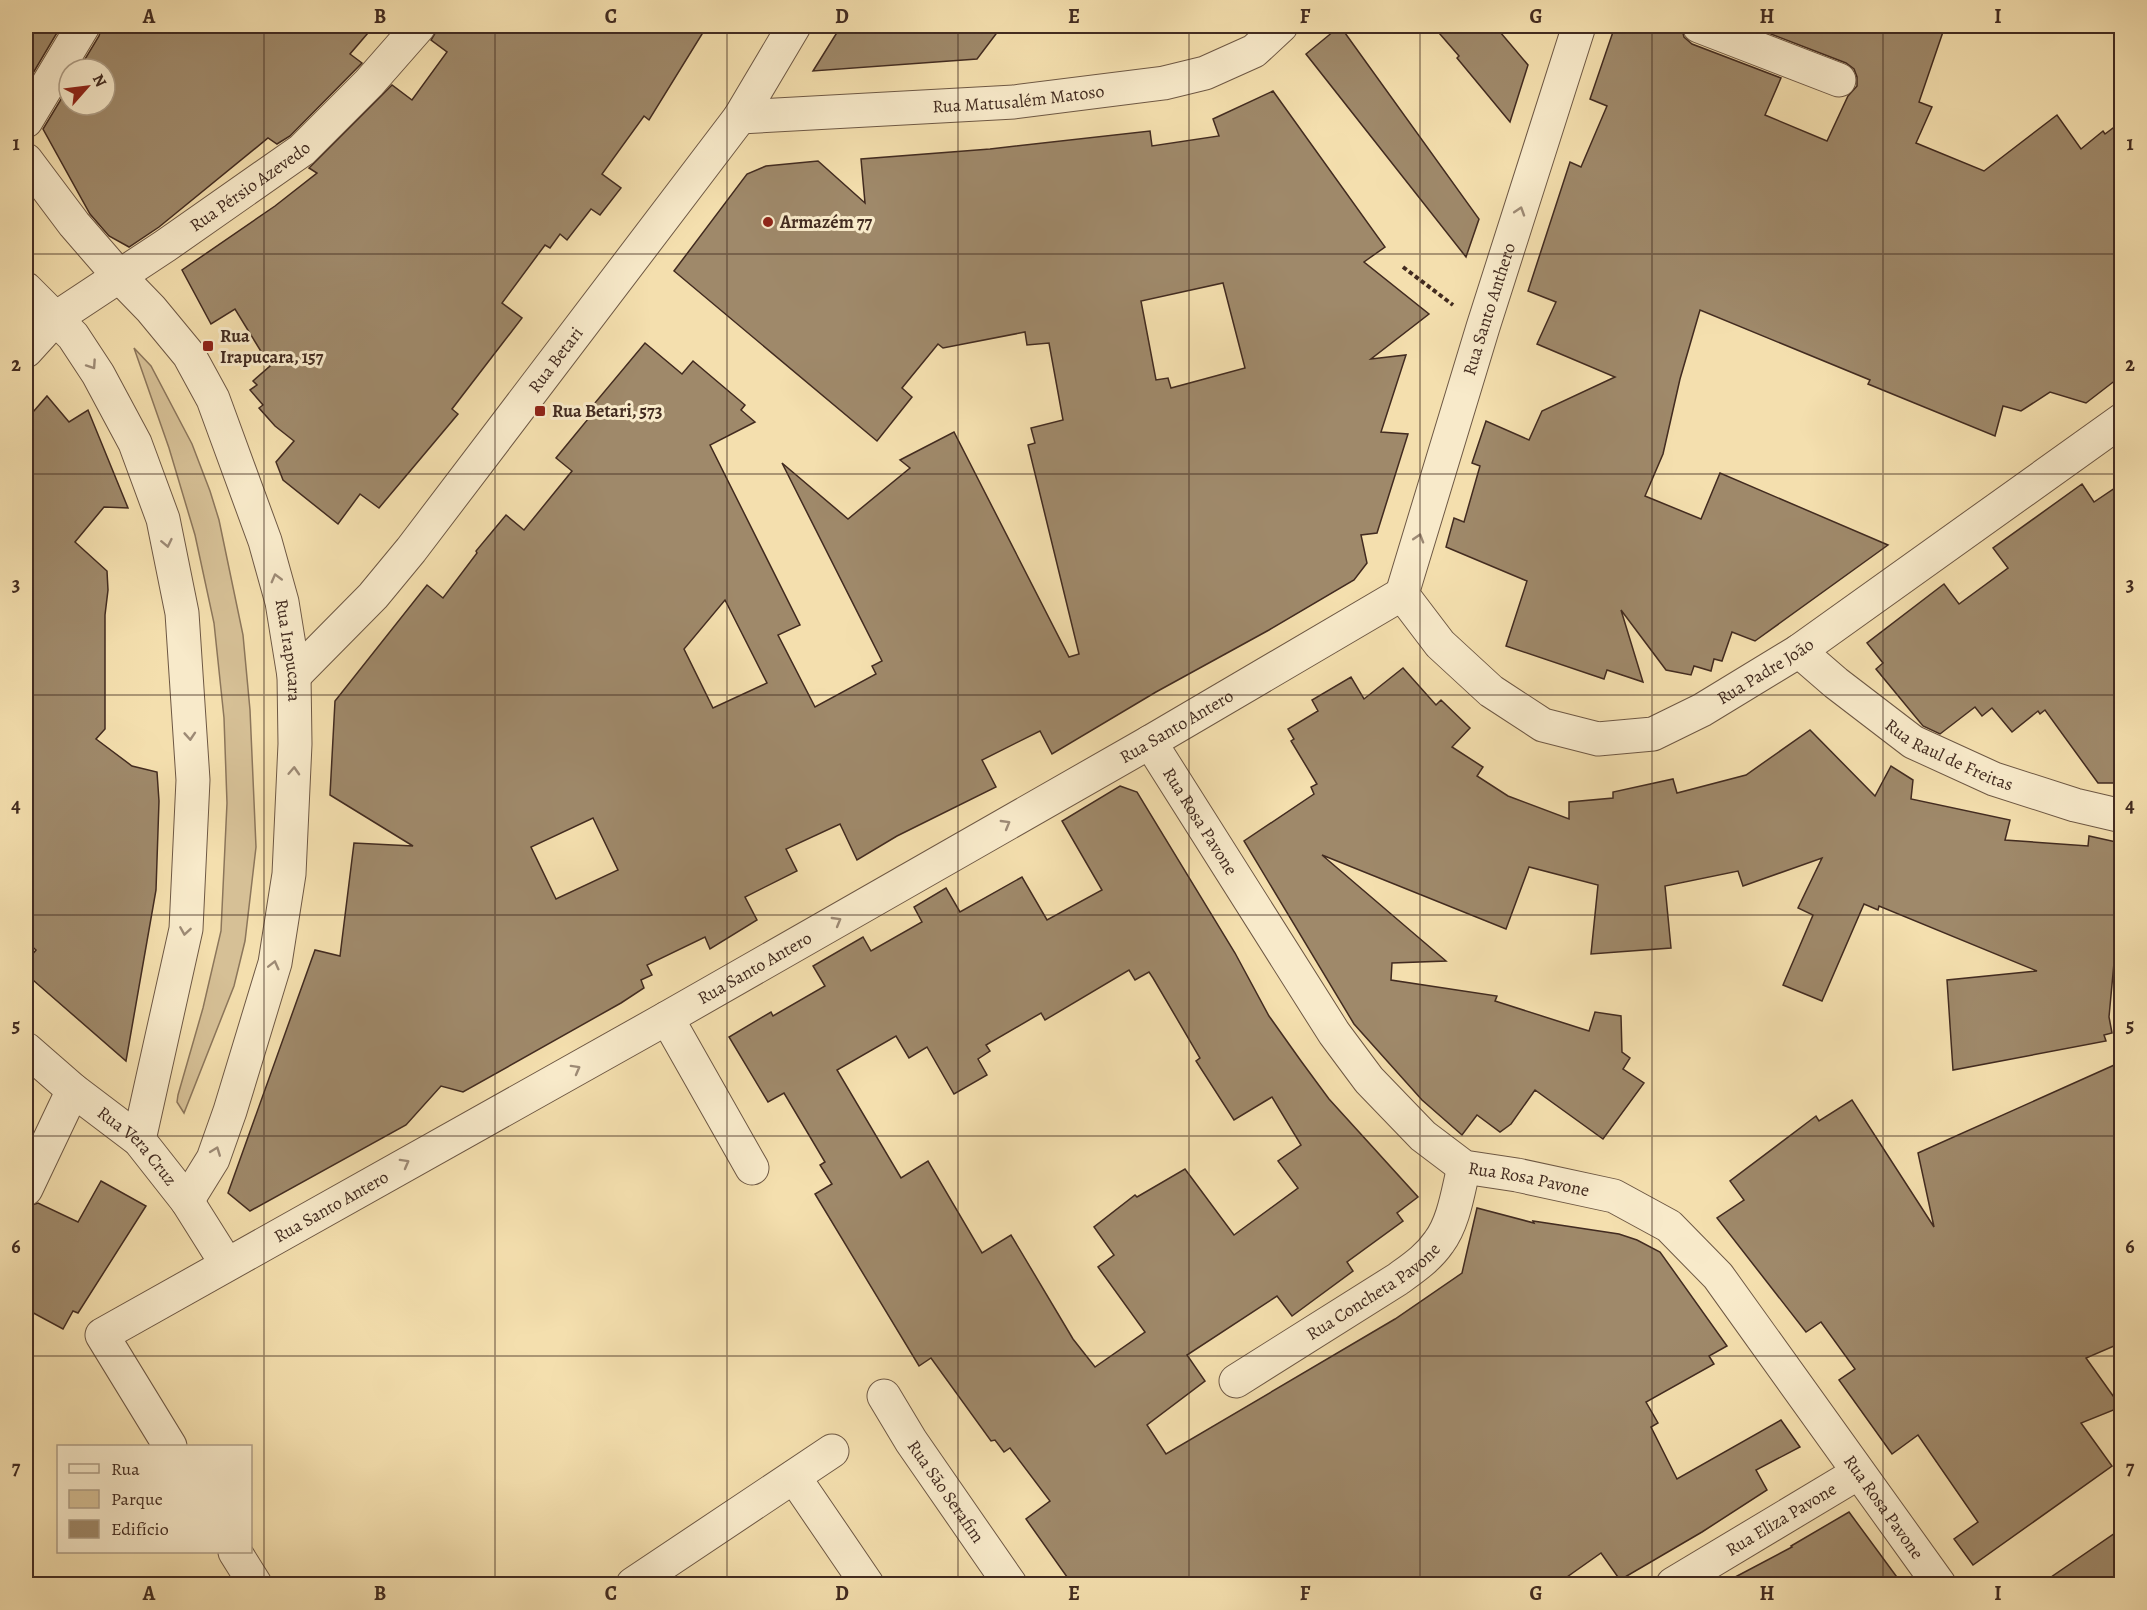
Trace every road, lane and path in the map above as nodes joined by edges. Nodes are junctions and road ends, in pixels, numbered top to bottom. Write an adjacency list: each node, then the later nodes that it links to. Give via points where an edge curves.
1 (83, 26): 9 (street)
2 (419, 26): 12 (street, Rua Pérsio Azevedo, via 302,150)
3 (794, 26): 8 (street, Rua Betari)
4 (1281, 26): 8 (street, Rua Matusalém Matoso, via 1254,51 1205,73 1164,83 1014,102)
5 (1579, 26): 15 (street, Rua Santo Anthero, one-way to 5)
6 (1699, 26): 7 (street)
7 (1839, 80)
8 (740, 117): 20 (street, Rua Betari, via 411,550 373,596)
9 (26, 121)
10 (26, 160): 12 (street, Rua Irapucara)
11 (1403, 267): 15 (path)
12 (119, 276): 14 (street, Rua Pérsio Azevedo); 20 (street, Rua Irapucara, one-way to 12, via 282,602 266,541 213,399 189,355)
13 (26, 289): 14 (street)
14 (56, 318): 16 (street, Rua Pérsio Azevedo); 26 (street, one-way to 26, via 98,374 135,443 162,519 182,613 193,780 186,929)
15 (1483, 327): 18 (street, Rua Santo Anthero, one-way to 15)
16 (26, 351)
17 (2121, 420): 19 (street, Rua Padre João)
18 (1402, 594): 19 (street, Rua Padre João, via 1440,644 1491,691 1543,725 1598,739 1653,734 1702,710); 21 (street, Rua Santo Antero)
19 (1799, 651): 22 (street, Rua Raul de Freitas, via 1912,742 1994,779)
20 (294, 676): 30 (street, Rua Irapucara, one-way to 20, via 213,1159 275,963 289,874 296,744)
21 (1150, 742): 23 (street, Rua Santo Antero, one-way to 21); 27 (street, Rua Rosa Pavone, via 1334,1033 1369,1080 1423,1136)
22 (2121, 816)
23 (667, 1018): 28 (street); 31 (street, Rua Santo Antero, one-way to 23)
24 (26, 1049): 25 (street, Rua Vera Cruz)
25 (73, 1090): 26 (street, Rua Vera Cruz); 29 (street)
26 (138, 1140): 30 (street, Rua Vera Cruz)
27 (1464, 1167): 32 (street, Rua Concheta Pavone, via 1453,1213 1440,1241 1422,1262); 36 (street, Rua Rosa Pavone, via 1517,1174 1614,1196 1669,1226 1718,1276)
28 (752, 1168)
29 (26, 1189)
30 (187, 1202): 31 (street, Rua Vera Cruz)
31 (226, 1263): 34 (street, Rua Santo Antero, via 102,1335)
32 (1236, 1381)
33 (884, 1396): 42 (street, Rua São Serafim)
34 (169, 1445)
35 (832, 1451): 37 (street)
36 (1858, 1473): 43 (street, Rua Eliza Pavone); 44 (street, Rua Rosa Pavone)
37 (794, 1477): 40 (street); 41 (street)
38 (236, 1553): 39 (street)
39 (255, 1584)
40 (633, 1584)
41 (867, 1584)
42 (1010, 1584)
43 (1672, 1584)
44 (1939, 1584)

